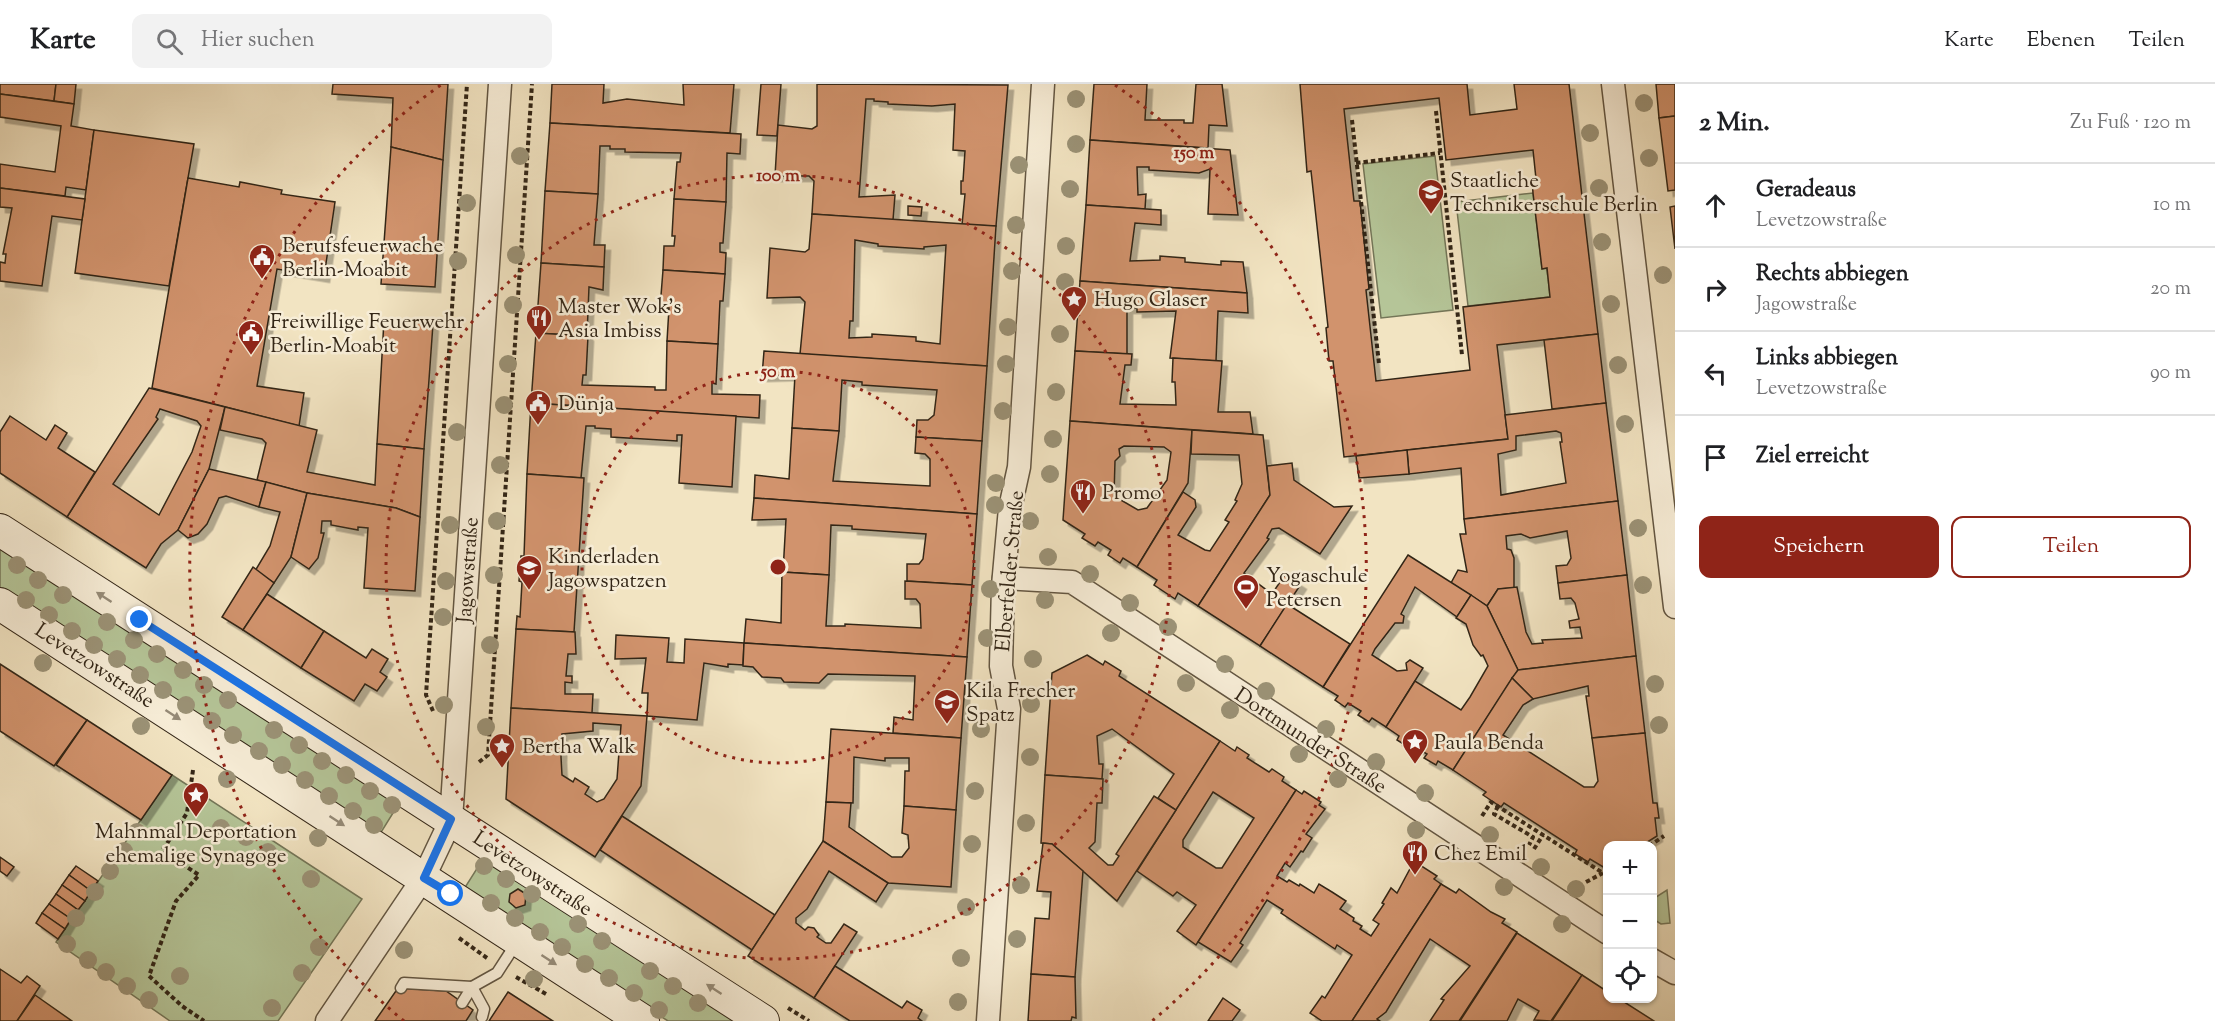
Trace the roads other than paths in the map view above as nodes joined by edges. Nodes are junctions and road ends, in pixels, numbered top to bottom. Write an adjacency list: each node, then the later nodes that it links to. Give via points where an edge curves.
1 (500, 84): 9 (street, Jagowstraße)
2 (1043, 84): 6 (street, Elberfelder Straße, via 1019,467 1010,508)
3 (1613, 84): 5 (street)
4 (0, 530): 9 (main road, Levetzowstraße, one-way to 4)
5 (1672, 554): 8 (street)
6 (1004, 578): 11 (street, Dortmunder Straße, via 1072,582); 22 (street, Elberfelder Straße, via 1001,666 1008,715)
7 (0, 604): 10 (main road, Levetzowstraße, one-way to 10)
8 (1675, 608)
9 (451, 819): 10 (street, Jagowstraße); 21 (main road, Levetzowstraße, one-way to 9)
10 (424, 878): 12 (main road, Levetzowstraße); 19 (street, Jagowstraße)
11 (1603, 930)
12 (519, 939): 15 (lane, via 497,973); 20 (main road, Levetzowstraße, one-way to 20)
13 (1657, 962): 14 (street)
14 (1675, 973)
15 (472, 987): 16 (lane, via 434,988 404,983); 17 (lane); 18 (lane, via 484,1009)
16 (401, 988)
17 (462, 1003)
18 (482, 1017)
19 (327, 1021)
20 (643, 1021)
21 (764, 1021)
22 (988, 1021)

